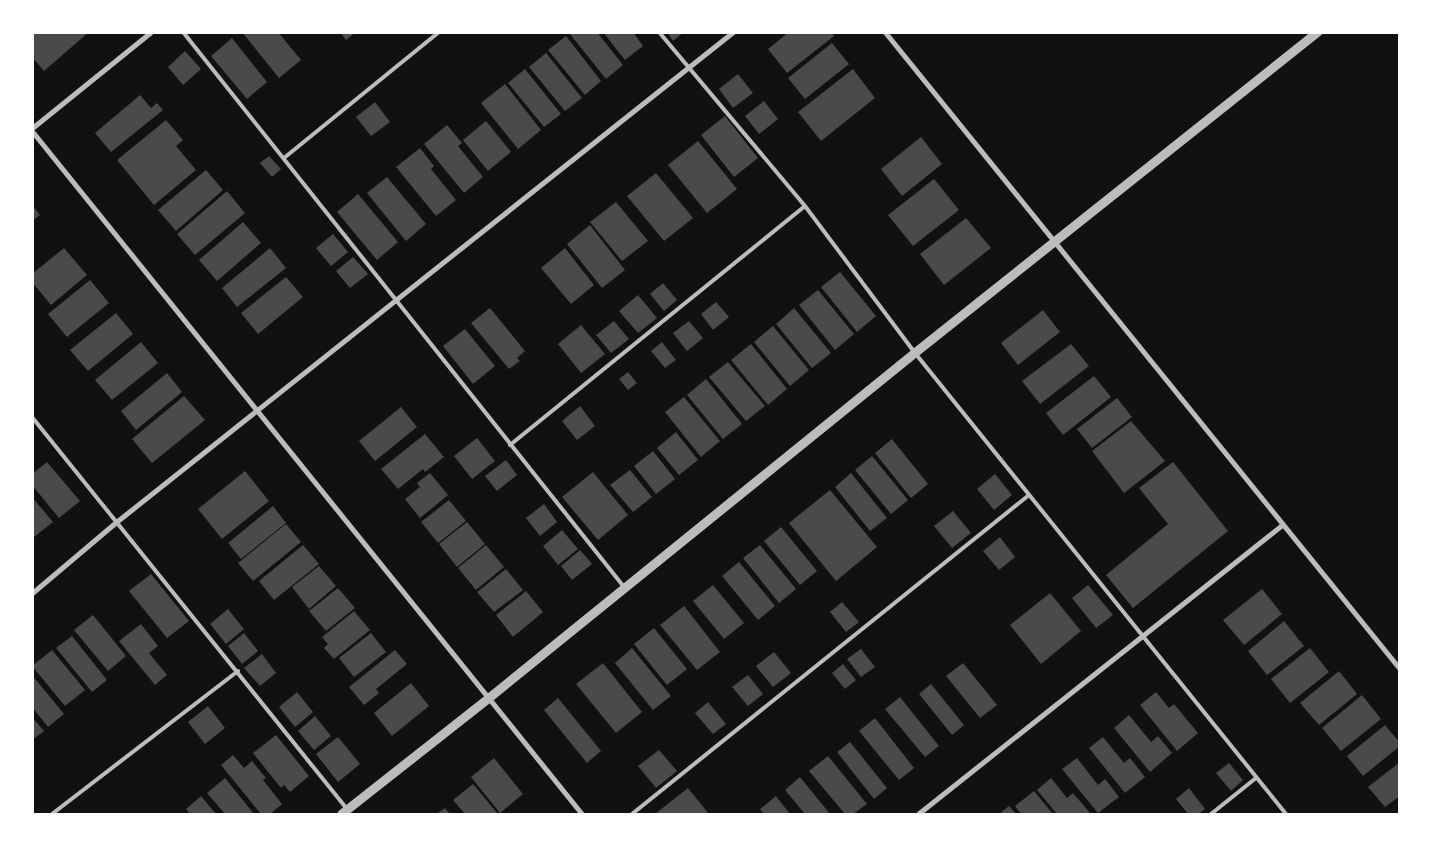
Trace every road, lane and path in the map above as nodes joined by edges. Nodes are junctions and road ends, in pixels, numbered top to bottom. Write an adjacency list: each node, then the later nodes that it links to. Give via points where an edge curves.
1 (152, 32): 9 (street)
2 (183, 32): 10 (lane)
3 (439, 32): 10 (lane)
4 (659, 32): 8 (lane)
5 (734, 32): 8 (street)
6 (885, 32): 12 (street)
7 (1318, 32): 12 (street)
8 (688, 68): 11 (lane); 13 (street)
9 (32, 130): 15 (street)
10 (284, 158): 13 (lane)
11 (805, 206): 14 (lane); 17 (lane)
12 (1054, 243): 14 (street); 20 (street)
13 (396, 302): 15 (street); 17 (lane)
14 (914, 353): 18 (lane); 21 (street)
15 (260, 412): 19 (street); 26 (street)
16 (32, 417): 19 (lane)
17 (510, 445): 21 (lane)
18 (1030, 495): 23 (lane); 31 (lane)
19 (116, 523): 22 (street); 25 (lane)
20 (1283, 525): 23 (street); 24 (street)
21 (624, 587): 26 (street)
22 (32, 594)
23 (1142, 637): 27 (lane); 32 (street)
24 (1400, 669)
25 (238, 671): 28 (lane); 29 (lane)
26 (488, 699): 28 (street); 30 (street)
27 (1256, 778): 33 (lane); 34 (lane)
28 (345, 812)
29 (52, 814)
30 (582, 814)
31 (632, 814)
32 (920, 814)
33 (1211, 814)
34 (1286, 814)

